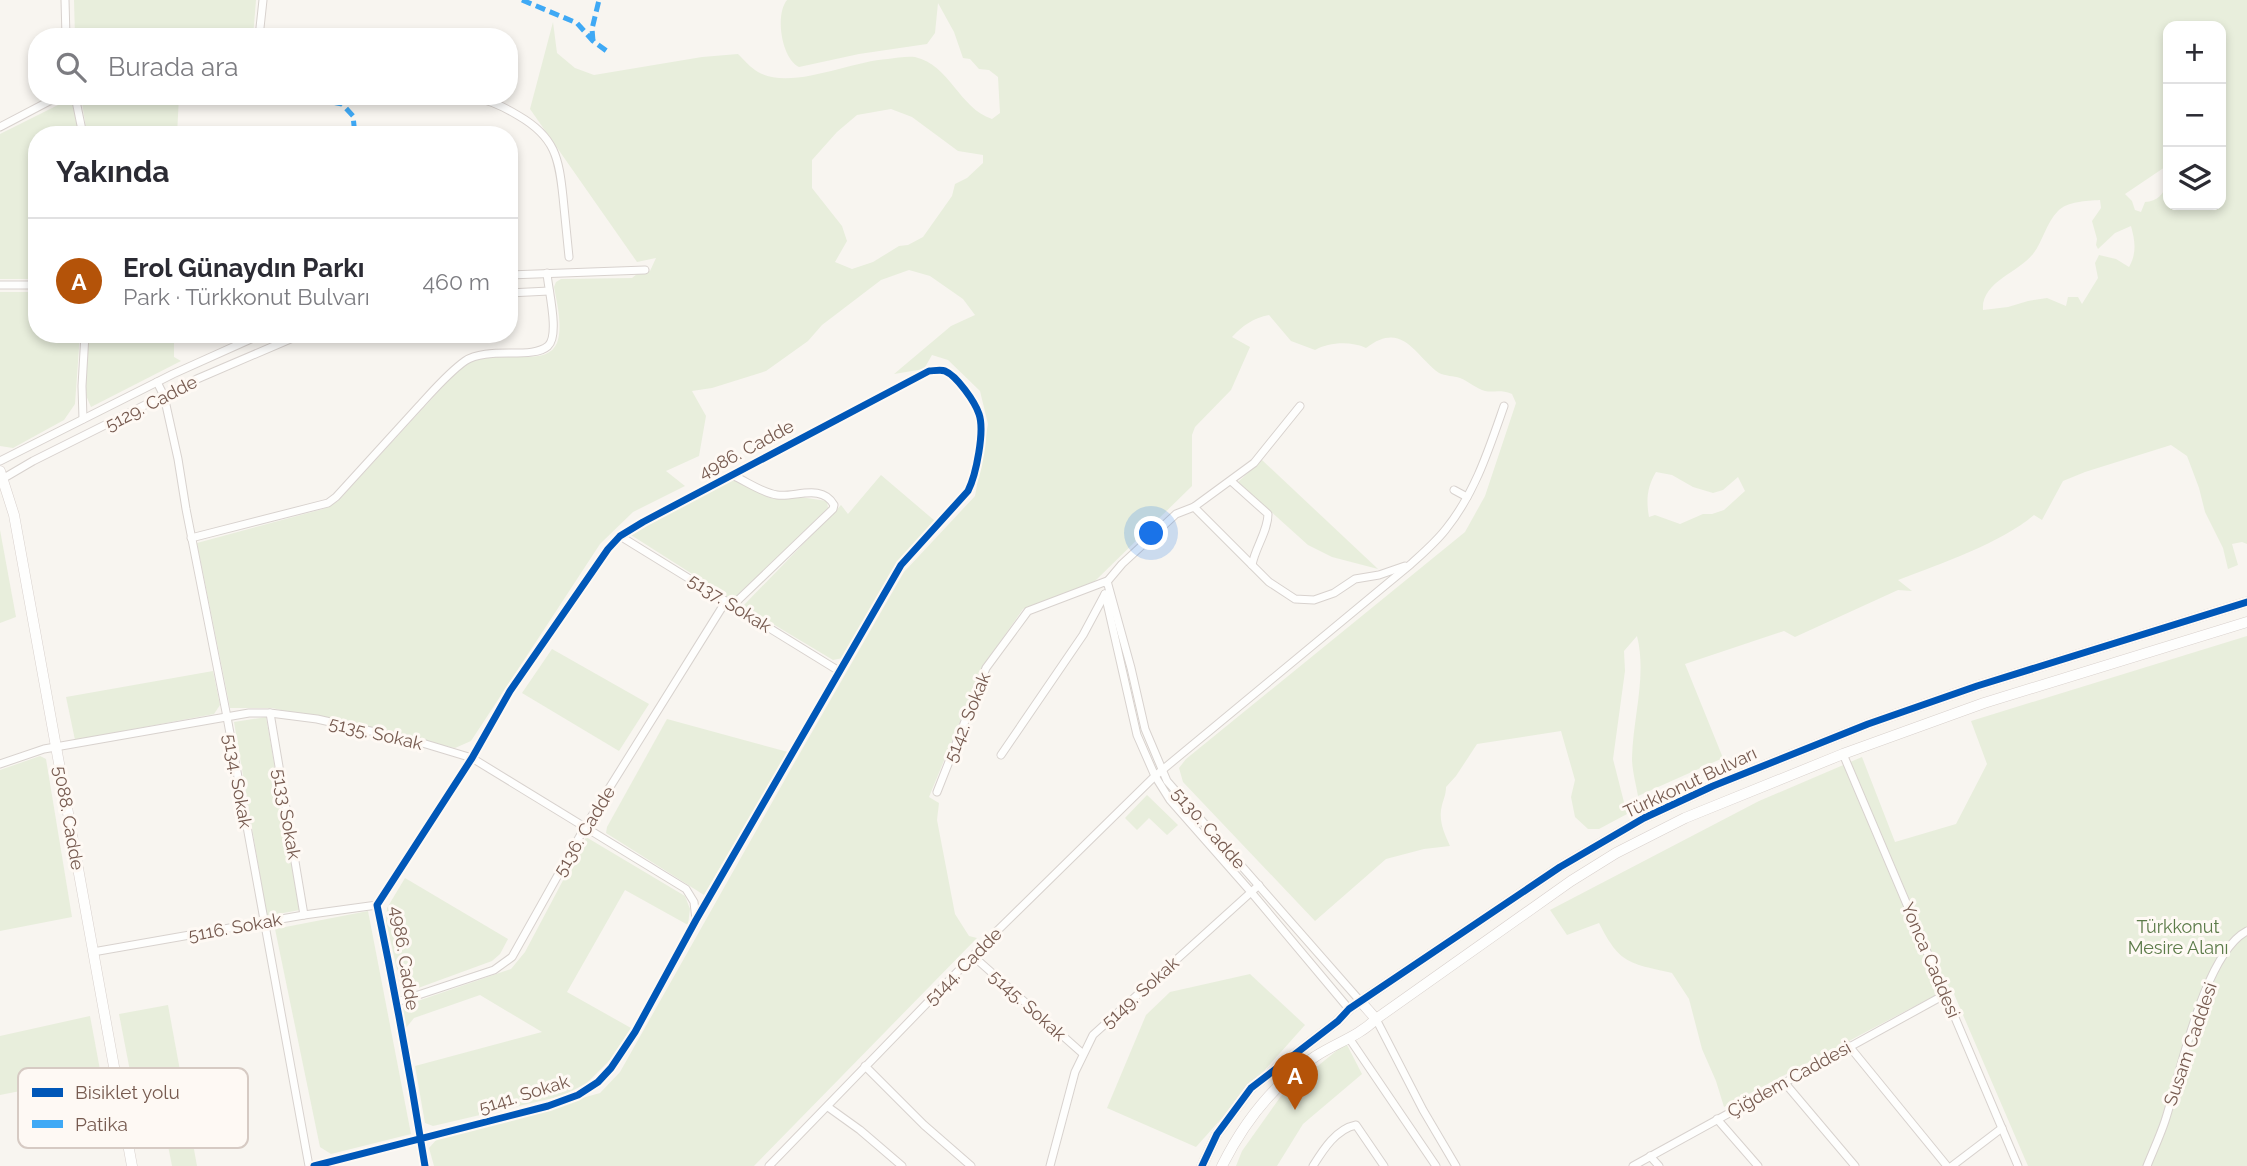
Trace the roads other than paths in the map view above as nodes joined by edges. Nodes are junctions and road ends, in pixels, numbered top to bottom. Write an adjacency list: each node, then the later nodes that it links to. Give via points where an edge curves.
1 (65, 0): 3 (street)
2 (263, 0): 4 (street)
3 (66, 28)
4 (261, 28)
5 (42, 105): 9 (street)
6 (77, 105): 8 (street)
7 (499, 105): 10 (street, via 536,126 551,144 560,165)
8 (81, 126)
9 (0, 127)
10 (569, 257)
11 (645, 270): 12 (street)
12 (547, 273): 13 (street); 16 (street)
13 (518, 275)
14 (0, 285): 15 (street)
15 (28, 285)
16 (549, 291): 17 (street); 34 (street, via 553,328 547,347 481,354 464,361 336,497)
17 (518, 293)
18 (84, 343): 25 (street)
19 (242, 343): 21 (street, 5129. Cadde)
20 (281, 343): 22 (street, 5129. Cadde)
21 (157, 382): 22 (street, 5134. Sokak); 25 (street, 5129. Cadde)
22 (164, 396): 27 (street, 5129. Cadde); 34 (street, 5134. Sokak)
23 (1300, 406): 29 (street, via 1254,463)
24 (1504, 406): 31 (street, 5144. Cadde, via 1485,463)
25 (83, 419): 26 (street, 5129. Cadde)
26 (0, 461)
27 (2, 475): 45 (street, 5088. Cadde, via 14,515)
28 (732, 475): 33 (street, 4986. Cadde); 40 (street, 5136. Cadde, via 776,495 812,493 834,505); 42 (street, 4986. Cadde, via 929,371 945,371 960,382 979,414 974,479 968,491 901,565)
29 (1231, 481): 32 (street); 36 (street, via 1268,514)
30 (1454, 490): 31 (street)
31 (1467, 497): 35 (street, 5144. Cadde, via 1447,528)
32 (1194, 507): 36 (street); 37 (street, via 1176,514)
33 (620, 536): 40 (street, 5137. Sokak); 48 (street, 4986. Cadde, via 526,666)
34 (191, 538): 44 (street, 5134. Sokak)
35 (1411, 564): 36 (street, via 1355,579 1314,600 1282,592); 50 (street, 5144. Cadde)
36 (1252, 565)
37 (1107, 581): 38 (street); 50 (street, 5130. Cadde, via 1145,729); 52 (street, 5142. Sokak, via 1028,611 986,668)
38 (1105, 594): 47 (street, via 1083,635); 51 (street, 5130. Cadde, via 1137,735)
39 (2247, 602): 65 (street, Türkkonut Bulvarı, via 1917,707 1713,786 1644,818 1560,867)
40 (730, 603): 42 (street, 5137. Sokak); 53 (street, 5136. Cadde)
41 (2247, 622): 46 (street, Türkkonut Bulvarı, via 1984,704)
42 (839, 671): 58 (street, 4986. Cadde)
43 (270, 713): 44 (street, 5135. Sokak); 48 (street, 5135. Sokak, via 330,722); 57 (street, 5133 Sokak)
44 (227, 717): 45 (street, 5135. Sokak); 59 (street, 5134. Sokak)
45 (56, 747): 49 (street, 5135. Sokak); 61 (street, 5088. Cadde)
46 (1843, 754): 63 (street, Yonca Caddesi); 67 (street, Türkkonut Bulvarı, via 1713,806 1616,853)
47 (1001, 755)
48 (472, 758): 53 (street, 5135. Sokak); 56 (street, 4986. Cadde)
49 (0, 764)
50 (1162, 771): 51 (street, 5144. Cadde); 54 (street, 5130. Cadde)
51 (1155, 776): 55 (street, 5130. Cadde, via 1170,800); 62 (street, 5144. Cadde)
52 (937, 792)
53 (585, 827): 58 (street, 5135. Sokak, via 686,889 694,902); 64 (street, 5136. Cadde, via 505,964)
54 (1259, 885): 55 (street, 5149. Sokak); 65 (street, 5130. Cadde)
55 (1251, 892): 66 (street, 5130. Cadde); 71 (street, 5149. Sokak, via 1093,1035)
56 (377, 905): 57 (street, 5116. Sokak); 64 (street, 4986. Cadde)
57 (304, 915): 59 (street, 5116. Sokak)
58 (696, 920): 78 (street, 5141. Sokak, via 635,1032 598,1082 548,1106)
59 (265, 922): 61 (street, 5116. Sokak); 82 (street, 5134. Sokak)
60 (2247, 931): 100 (street, Susam Caddesi, via 2236,936 2222,956 2202,1001)
61 (93, 952): 73 (street, 5088. Cadde)
62 (973, 956): 71 (street, 5145. Sokak); 72 (street, 5144. Cadde)
63 (1946, 994): 70 (street, Çiğdem Caddesi); 77 (street, Yonca Caddesi)
64 (397, 1002): 78 (street, 4986. Cadde)
65 (1361, 1002): 66 (street, Türkkonut Bulvarı); 67 (street)
66 (1349, 1009): 68 (street, Türkkonut Bulvarı)
67 (1376, 1019): 69 (street, Türkkonut Bulvarı); 93 (street)
68 (1339, 1021): 69 (street); 88 (street, Türkkonut Bulvarı, via 1251,1088 1217,1134)
69 (1349, 1038): 89 (street, Türkkonut Bulvarı, via 1299,1067 1261,1103); 92 (street)
70 (1849, 1046): 74 (street, Çiğdem Caddesi); 98 (street)
71 (1082, 1053): 87 (street, 5149. Sokak)
72 (865, 1066): 75 (street, 5144. Cadde); 86 (street)
73 (114, 1068)
74 (1784, 1082): 76 (street, Çiğdem Caddesi); 97 (street)
75 (828, 1107): 84 (street, 5144. Cadde); 85 (street)
76 (1717, 1119): 80 (street, Çiğdem Caddesi); 96 (street)
77 (2002, 1128): 98 (street); 99 (street, Yonca Caddesi)
78 (420, 1139): 82 (street, 5141. Sokak); 83 (street, 4986. Cadde)
79 (129, 1148): 81 (street, 5088. Cadde)
80 (1650, 1156): 94 (street, Çiğdem Caddesi); 95 (street)
81 (132, 1166)
82 (311, 1166)
83 (425, 1166)
84 (769, 1166)
85 (902, 1166)
86 (971, 1166)
87 (1050, 1166)
88 (1202, 1166)
89 (1222, 1166)
90 (1312, 1166): 91 (street, via 1327,1143 1351,1125 1356,1125)
91 (1384, 1166)
92 (1436, 1166)
93 (1456, 1166)
94 (1633, 1166)
95 (1659, 1166)
96 (1758, 1166)
97 (1855, 1166)
98 (1950, 1166)
99 (2018, 1166)
100 (2147, 1166)

